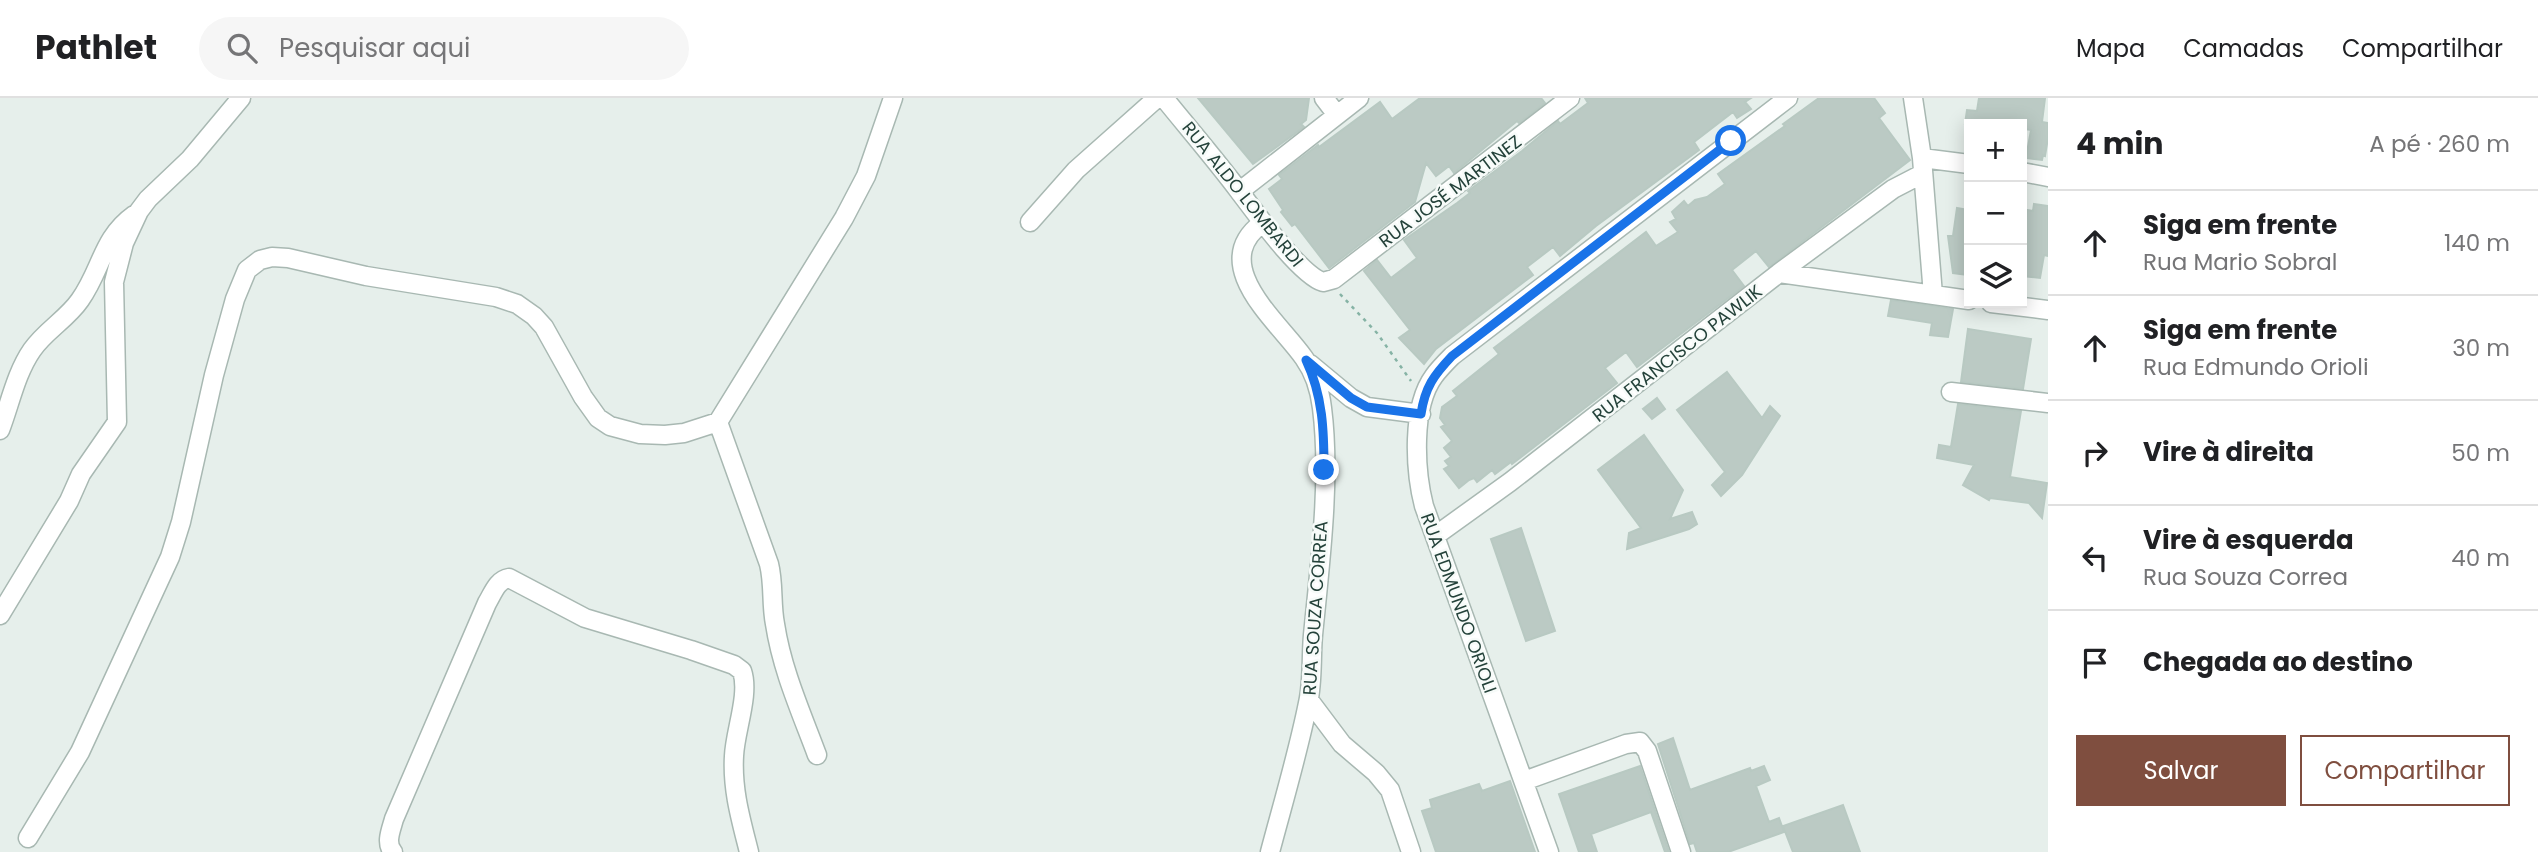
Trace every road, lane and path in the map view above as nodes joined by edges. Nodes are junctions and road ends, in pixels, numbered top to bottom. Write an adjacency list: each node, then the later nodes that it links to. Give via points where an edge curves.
1 (241, 98): 16 (street)
2 (893, 98): 29 (street, via 866,177 844,218)
3 (1157, 98): 17 (street, via 1076,170)
4 (1164, 98): 15 (street, RUA ALDO LOMBARDI)
5 (1325, 98): 10 (street)
6 (1359, 98): 10 (street)
7 (1570, 98): 20 (street, RUA JOSÉ MARTINEZ)
8 (1788, 98): 28 (street, RUA EDMUNDO ORIOLI, via 1452,356 1432,378)
9 (1913, 98): 12 (street)
10 (1337, 115): 15 (street)
11 (1964, 164): 12 (street)
12 (1922, 166): 19 (street, RUA FRANCISCO PAWLIK); 21 (street)
13 (2027, 173): 14 (street)
14 (2048, 177)
15 (1240, 191): 18 (street, RUA ALDO LOMBARDI)
16 (139, 211): 30 (street, via 115,231 80,300 31,351); 32 (street, via 124,243 114,282 117,422 81,474)
17 (1030, 222)
18 (1262, 222): 20 (street, RUA ALDO LOMBARDI, via 1311,276); 25 (street, RUA SOUZA CORREA, via 1250,232 1240,257 1244,278)
19 (1779, 273): 21 (street); 31 (street, RUA FRANCISCO PAWLIK)
20 (1328, 282): 28 (path, via 1377,333)
21 (1933, 295): 22 (street)
22 (1964, 299)
23 (2027, 307): 24 (street)
24 (2048, 310)
25 (1306, 360): 28 (street, via 1367,407); 33 (street, RUA SOUZA CORREA, via 1322,406 1324,442)
26 (1951, 392): 27 (street)
27 (2048, 403)
28 (1422, 406): 31 (street, RUA EDMUNDO ORIOLI, via 1417,479)
29 (718, 422): 34 (street, via 769,564 784,664); 36 (street, via 664,435 610,426 583,397 544,327 517,304 288,258 260,260 247,270 235,299 170,557 80,752)
30 (0, 430)
31 (1435, 536): 35 (street, RUA EDMUNDO ORIOLI)
32 (0, 615)
33 (1309, 700): 39 (street, RUA SOUZA CORREA); 40 (street, via 1342,744 1385,783)
34 (817, 755)
35 (1524, 781): 41 (street, RUA EDMUNDO ORIOLI); 42 (street, via 1640,743 1647,751)
36 (28, 838)
37 (393, 852): 38 (street, via 389,835 394,819 487,603 501,580 509,578 585,618 691,650 742,671 745,688 734,776)
38 (749, 852)
39 (1270, 852)
40 (1411, 852)
41 (1549, 852)
42 (1681, 852)

